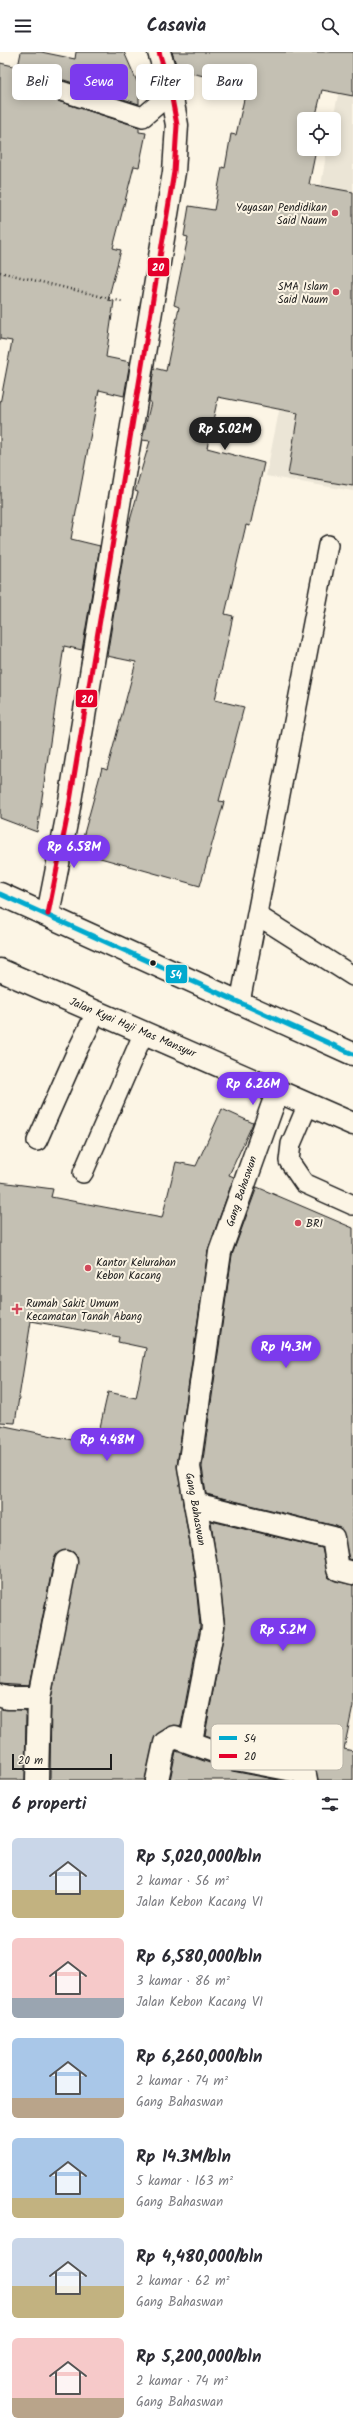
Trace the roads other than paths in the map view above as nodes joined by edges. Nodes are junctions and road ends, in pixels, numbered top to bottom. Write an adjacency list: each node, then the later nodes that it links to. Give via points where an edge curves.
1 (159, 52): 2 (street)
2 (162, 64)
3 (62, 91): 4 (lane, via 143,117)
4 (164, 100)
5 (172, 100): 8 (street, via 177,126 174,172 68,813)
6 (328, 545): 9 (lane)
7 (0, 894): 8 (street)
8 (48, 914): 12 (street)
9 (257, 915): 11 (lane); 12 (lane)
10 (0, 970): 13 (street, Jalan Kyai Haji Mas Mansyur)
11 (353, 976)
12 (240, 1002): 15 (street)
13 (98, 1011): 14 (street, Jalan Kyai Haji Mas Mansyur); 19 (lane)
14 (144, 1032): 16 (street, Jalan Kyai Haji Mas Mansyur); 20 (lane)
15 (353, 1054)
16 (278, 1090): 17 (street, Jalan Kyai Haji Mas Mansyur); 22 (street, Gang Bahaswan, via 260,1134 220,1252 188,1467)
17 (308, 1104): 18 (street, Jalan Kyai Haji Mas Mansyur); 21 (lane, via 291,1144 289,1161 304,1183)
18 (353, 1124)
19 (37, 1141)
20 (83, 1173)
21 (353, 1205)
22 (195, 1504): 24 (street, via 333,1538 338,1569); 27 (street, Gang Bahaswan, via 213,1628)
23 (66, 1562): 26 (street)
24 (353, 1573)
25 (0, 1696): 26 (street)
26 (40, 1698): 30 (street)
27 (191, 1741): 28 (street); 31 (street, via 175,1737 165,1743)
28 (211, 1749)
29 (293, 1770): 32 (street, via 305,1775)
30 (37, 1780)
31 (157, 1780)
32 (306, 1780)

